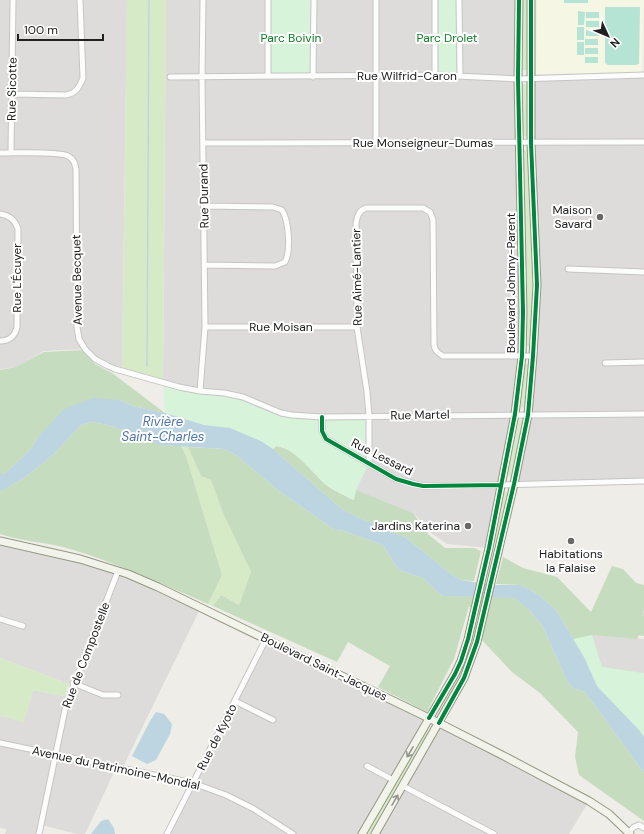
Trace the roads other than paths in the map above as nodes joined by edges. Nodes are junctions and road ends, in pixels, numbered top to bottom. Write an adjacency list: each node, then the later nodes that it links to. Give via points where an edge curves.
1 (13, 0): 21 (street, Rue Sicotte)
2 (80, 0): 21 (street, via 83,78 80,86 72,94 66,95)
3 (203, 0): 18 (street, Rue Durand)
4 (268, 0): 14 (street)
5 (314, 0): 16 (street)
6 (376, 0): 15 (street)
7 (435, 0): 11 (street)
8 (459, 0): 12 (street)
9 (519, 0): 19 (street, Boulevard Johnny-Parent)
10 (531, 0): 20 (street, Boulevard Johnny-Parent)
11 (435, 75): 12 (street, Rue Wilfrid-Caron); 15 (street, Rue Wilfrid-Caron)
12 (460, 75): 19 (street, Rue Wilfrid-Caron)
13 (644, 75): 20 (street, Rue Wilfrid-Caron)
14 (268, 76): 16 (street, Rue Wilfrid-Caron); 18 (street, Rue Wilfrid-Caron)
15 (376, 76): 16 (street, Rue Wilfrid-Caron); 22 (street)
16 (313, 77)
17 (170, 78): 18 (street, Rue Wilfrid-Caron)
18 (202, 78): 24 (street, Rue Durand)
19 (518, 79): 20 (street, Rue Wilfrid-Caron); 25 (street, Boulevard Johnny-Parent)
20 (530, 79): 26 (street, Boulevard Johnny-Parent)
21 (12, 94): 28 (street, Rue Sicotte)
22 (376, 142): 24 (street, Rue Monseigneur-Dumas); 25 (street, Rue Monseigneur-Dumas)
23 (644, 142): 26 (street, Rue Monseigneur-Dumas)
24 (203, 143): 29 (street, Rue Durand)
25 (519, 143): 26 (street, Rue Monseigneur-Dumas); 37 (street, Boulevard Johnny-Parent)
26 (531, 143): 38 (street, Boulevard Johnny-Parent, via 537,285)
27 (0, 153): 28 (street, Avenue Becquet)
28 (11, 153): 41 (street, Avenue Becquet, via 62,154 75,163 77,327 79,339 85,349 115,369)
29 (204, 206): 31 (street, Rue Durand); 31 (street, via 273,207 282,210 286,219 288,252 284,262 275,266)
30 (0, 214): 36 (street, Rue L'Écuyer, via 13,219 18,229 17,327 13,336)
31 (204, 265): 34 (street, Rue Durand)
32 (568, 269): 33 (street)
33 (644, 272)
34 (205, 327): 35 (street, Rue Moisan); 41 (street, Rue Durand)
35 (358, 327): 37 (street, Rue Aimé-Lantier, via 358,214 366,208 423,208 430,212 433,220 436,351 443,356); 45 (street, Rue Aimé-Lantier)
36 (0, 341)
37 (522, 356): 38 (street, Rue Aimé-Lantier); 42 (street, Boulevard Johnny-Parent)
38 (533, 356): 44 (street, Boulevard Johnny-Parent)
39 (644, 362): 40 (street)
40 (605, 363)
41 (200, 391): 46 (street, Rue Martel, via 243,397 286,414)
42 (515, 414): 44 (street, Rue Martel); 45 (street, Rue Martel); 50 (street, Boulevard Johnny-Parent)
43 (644, 414): 44 (street, Rue Martel)
44 (528, 415): 49 (street, Boulevard Johnny-Parent)
45 (369, 416): 46 (street, Rue Martel); 47 (street, Rue Aimé-Lantier)
46 (322, 417): 47 (street, Rue Lessard, via 322,431 326,439)
47 (368, 462): 50 (street, Rue Lessard, via 396,479 423,486)
48 (644, 481): 49 (street, Rue Lessard)
49 (514, 484): 50 (street, Rue Lessard); 61 (street, Boulevard Johnny-Parent, via 477,642 464,678)
50 (501, 486): 59 (street, Boulevard Johnny-Parent, via 468,639 458,668)
51 (0, 541): 52 (street, Boulevard Saint-Jacques, via 80,559)
52 (118, 571): 55 (street, Boulevard Saint-Jacques); 56 (street, Rue de Compostelle)
53 (0, 619): 54 (street)
54 (23, 626)
55 (266, 639): 58 (street, Rue de Kyoto); 59 (street, Boulevard Saint-Jacques)
56 (73, 683): 57 (street, via 103,695); 63 (street, Rue de Compostelle)
57 (118, 695)
58 (235, 701): 60 (street); 66 (street, Rue de Kyoto)
59 (429, 718): 61 (street, Boulevard Saint-Jacques); 65 (street, Boulevard Johnny-Parent, one-way to 65)
60 (273, 720)
61 (439, 723): 67 (street, Boulevard Johnny-Parent); 69 (street, Boulevard Saint-Jacques, via 589,801 609,814)
62 (0, 743): 63 (street, Avenue du Patrimoine-Mondial)
63 (56, 755): 66 (street, Avenue du Patrimoine-Mondial); 70 (street, Rue de Compostelle)
64 (367, 766): 65 (street)
65 (393, 780): 73 (street, Boulevard Johnny-Parent)
66 (194, 782): 71 (street, Rue de Kyoto); 72 (street, Avenue du Patrimoine-Mondial, via 254,809)
67 (403, 786): 74 (street, Boulevard Johnny-Parent, one-way to 67); 75 (street)
68 (644, 828): 69 (street, via 639,825)
69 (629, 833)
70 (39, 834)
71 (167, 834)
72 (293, 834)
73 (362, 834)
74 (376, 834)
75 (494, 834)

